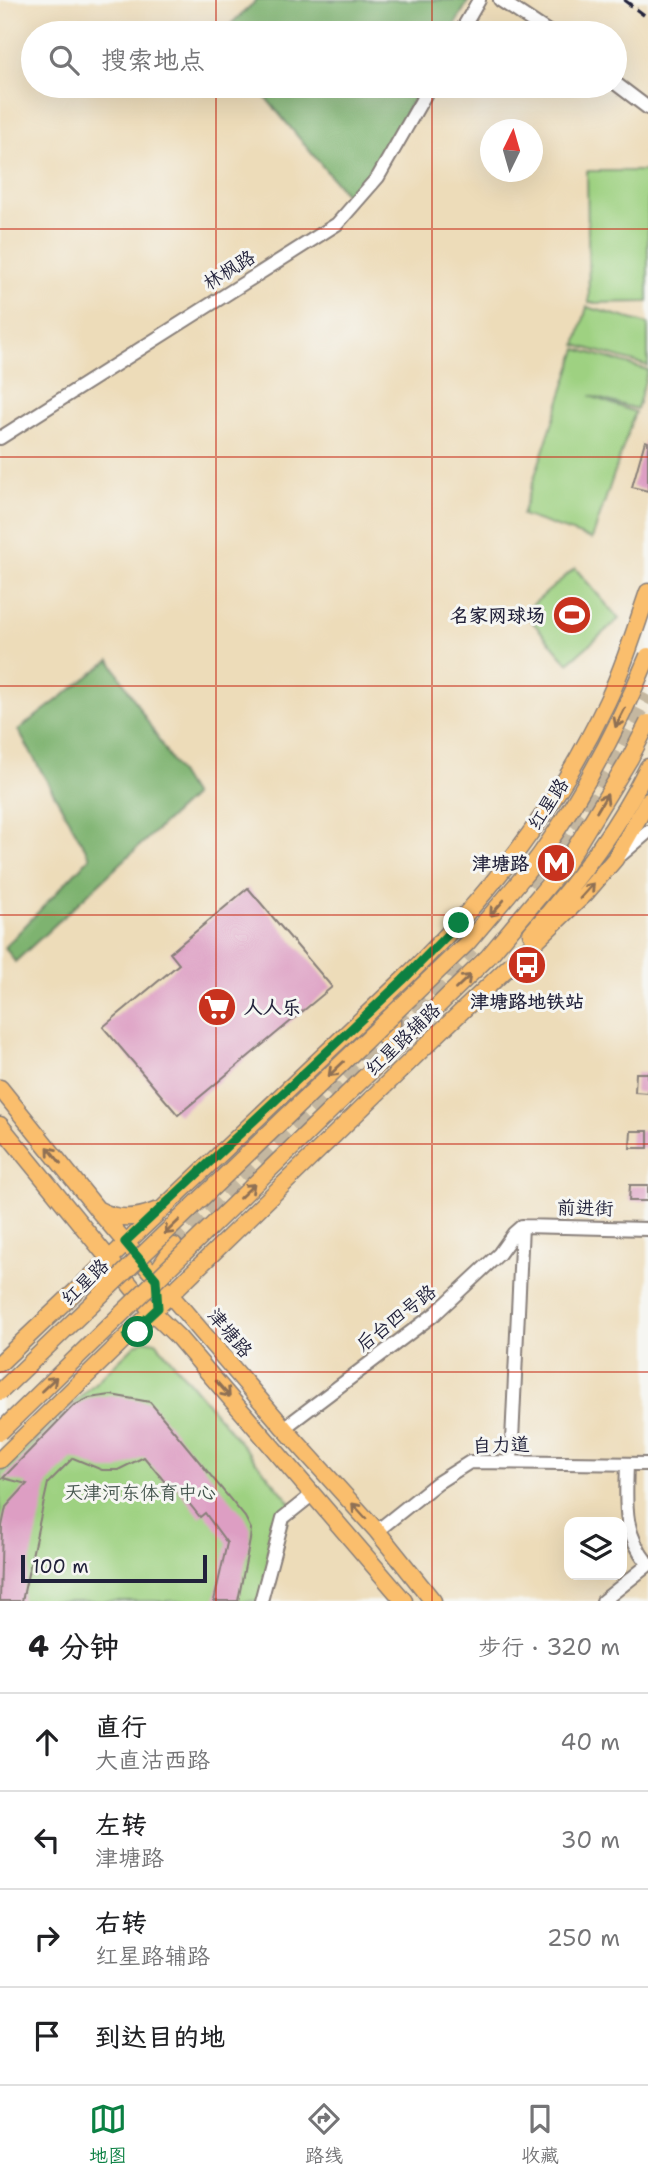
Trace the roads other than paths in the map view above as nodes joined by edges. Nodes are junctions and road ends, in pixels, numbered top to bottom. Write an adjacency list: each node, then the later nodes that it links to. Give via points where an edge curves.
1 (479, 0): 3 (street)
2 (499, 0): 4 (street)
3 (467, 21)
4 (531, 21)
5 (627, 92): 7 (street)
6 (423, 98): 8 (street, 林枫路, via 378,177 337,224)
7 (648, 108)
8 (0, 438)
9 (648, 592): 16 (main road, via 608,701 560,790 475,905)
10 (648, 656): 36 (main road, 红星路, one-way to 36, bridge, via 591,776 564,819 468,942)
11 (648, 723): 38 (main road, one-way to 11, bridge, via 488,957 565,865)
12 (648, 767): 17 (main road, via 595,857)
13 (648, 801): 15 (main road, 红星路辅路)
14 (648, 832): 15 (street)
15 (615, 859): 17 (main road, 红星路辅路, one-way to 15, via 585,894)
16 (403, 980): 18 (main road); 21 (main road)
17 (439, 1032): 28 (main road, 红星路辅路)
18 (385, 1038)
19 (0, 1088): 22 (main road, 津塘路, one-way to 19)
20 (0, 1125): 27 (main road)
21 (164, 1206): 22 (main road, via 131,1217); 25 (main road)
22 (97, 1209): 25 (main road, 津塘路)
23 (522, 1226): 24 (street, 前进街); 37 (street, 后台四号路, via 436,1313); 40 (street)
24 (648, 1229)
25 (125, 1242): 27 (main road); 29 (main road, 津塘路)
26 (174, 1246): 29 (main road)
27 (111, 1256): 29 (main road); 31 (main road); 35 (main road)
28 (204, 1262): 29 (main road, via 180,1276); 30 (main road, 红星路辅路); 32 (main road, via 190,1291)
29 (156, 1279): 30 (main road, 津塘路); 31 (main road)
30 (171, 1295): 31 (main road, 红星路辅路); 32 (main road, 津塘路)
31 (155, 1310): 33 (main road, 红星路辅路); 34 (main road)
32 (193, 1321): 37 (main road, 津塘路)
33 (127, 1337): 34 (main road, via 151,1329); 39 (main road, 红星路辅路)
34 (178, 1337): 43 (main road, one-way to 43)
35 (0, 1363)
36 (0, 1392)
37 (284, 1428): 44 (main road, 津塘路, one-way to 37)
38 (0, 1432)
39 (0, 1460)
40 (511, 1462): 41 (street, 自力道); 44 (street, 自力道, via 470,1462)
41 (627, 1464): 42 (street, 自力道); 45 (street, via 626,1522)
42 (648, 1464)
43 (313, 1494): 46 (main road); 47 (street, via 283,1518)
44 (377, 1531): 48 (main road, 津塘路)
45 (648, 1564): 49 (street)
46 (403, 1600)
47 (261, 1601)
48 (433, 1601)
49 (603, 1601)

